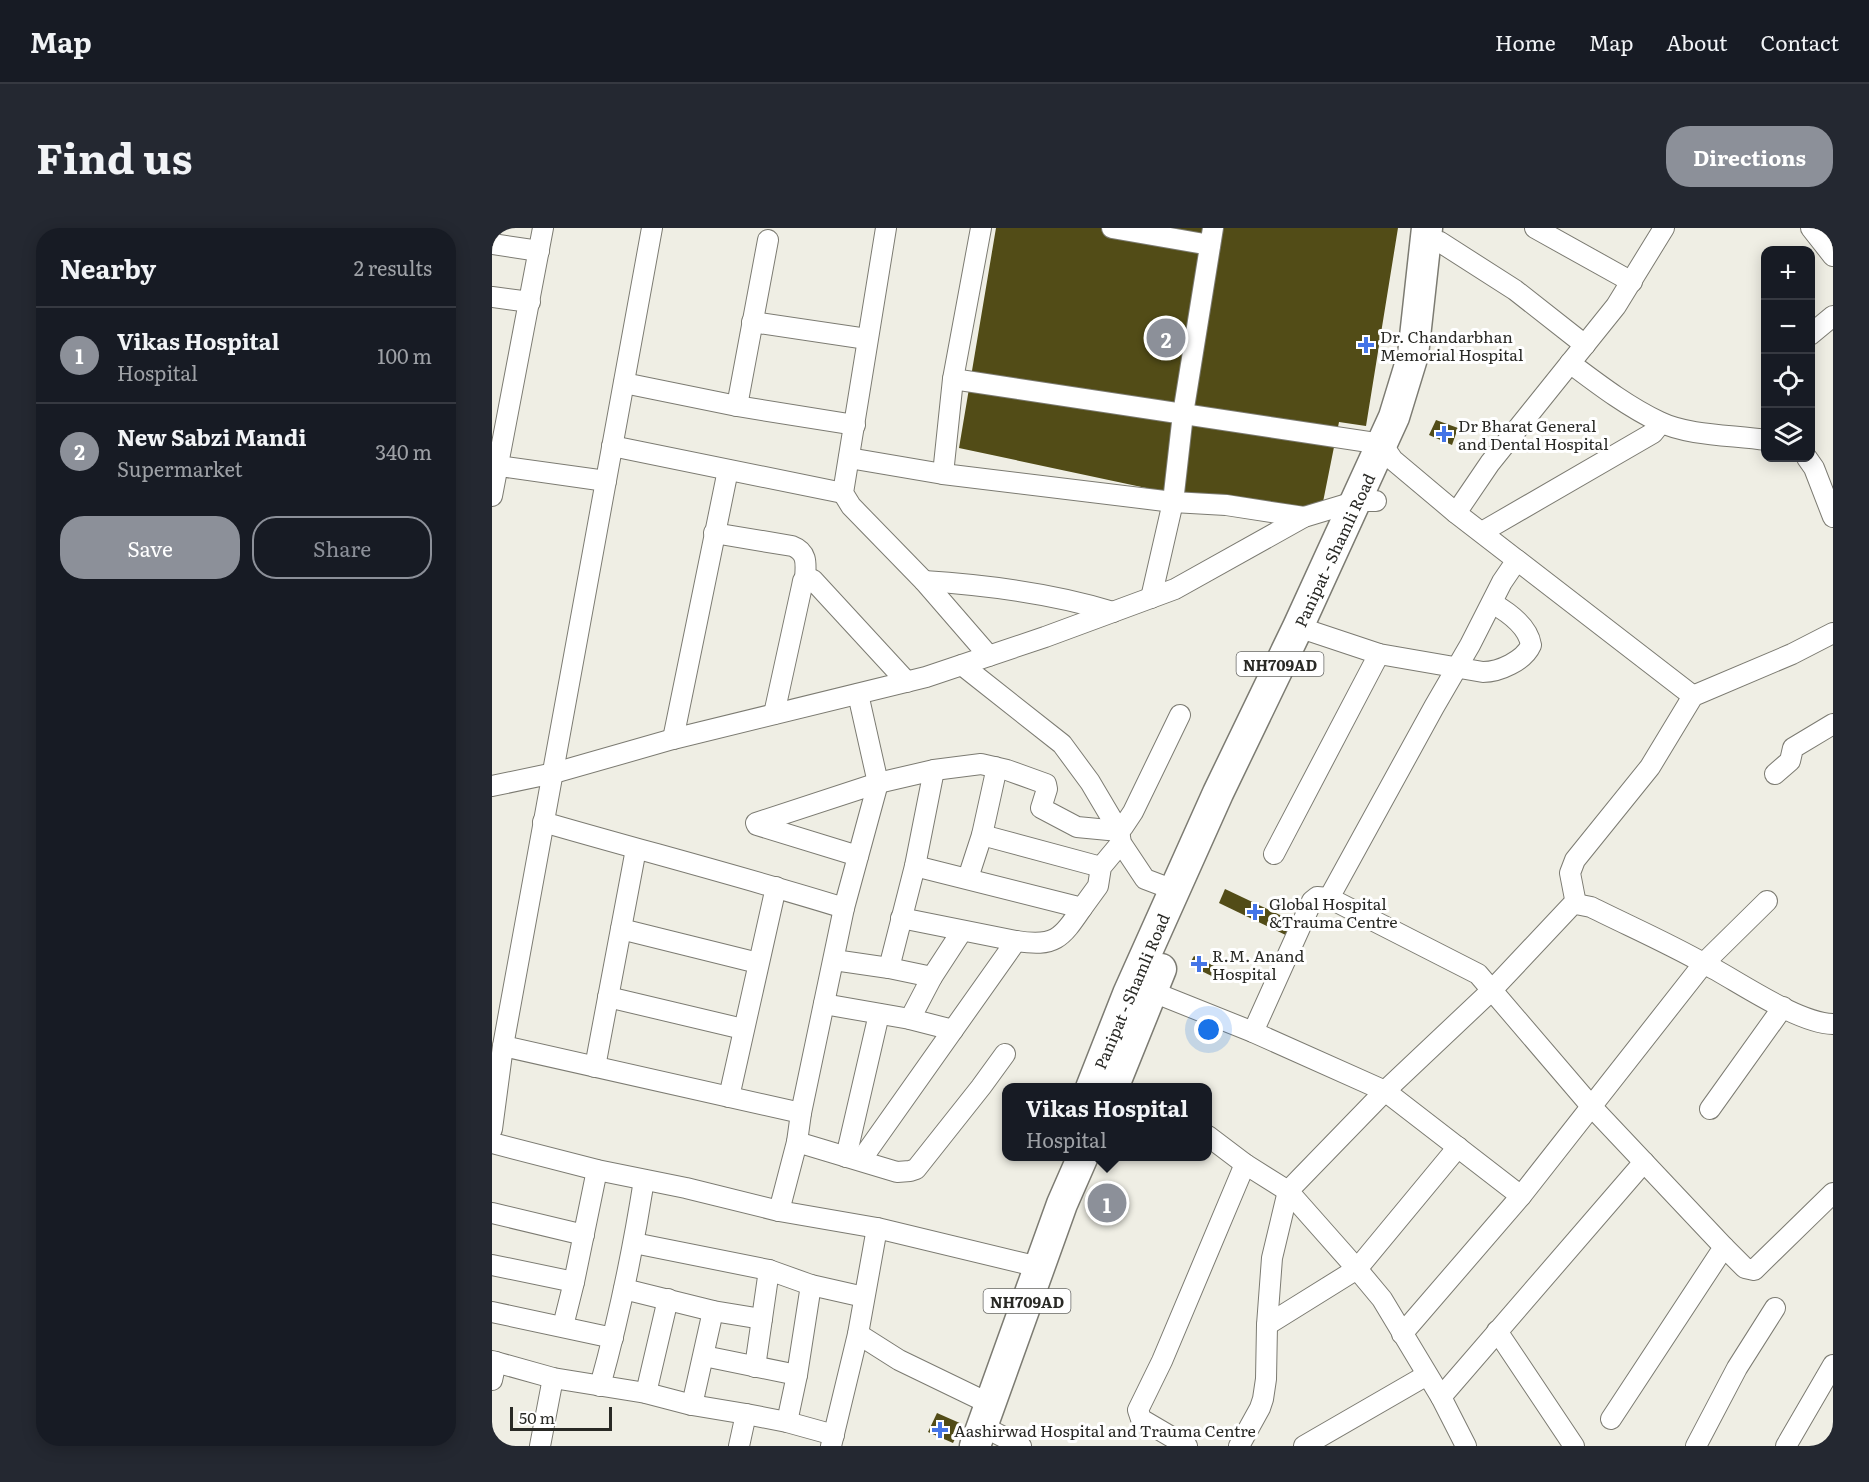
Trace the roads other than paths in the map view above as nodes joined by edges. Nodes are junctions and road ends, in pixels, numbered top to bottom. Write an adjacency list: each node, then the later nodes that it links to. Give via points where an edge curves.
1 (543, 228): 13 (street)
2 (652, 228): 25 (street)
3 (886, 228): 21 (street)
4 (981, 228): 24 (street)
5 (1112, 228): 10 (street)
6 (1535, 228): 15 (street)
7 (1664, 228): 15 (street)
8 (1811, 228): 14 (street)
9 (1434, 234): 22 (street); 32 (highway, Panipat - Shamli Road / NH709AD, via 1429,356 1409,419)
10 (1212, 237): 27 (street)
11 (768, 240): 19 (street)
12 (492, 244): 13 (street)
13 (539, 251): 17 (street)
14 (1833, 256)
15 (1632, 282): 22 (street)
16 (492, 297): 17 (street)
17 (530, 302): 35 (street)
18 (1833, 316): 20 (street)
19 (752, 322): 21 (street); 26 (street)
20 (1815, 331)
21 (867, 339): 29 (street)
22 (1585, 345): 23 (street)
23 (1570, 363): 28 (street); 43 (street, via 1490,463)
24 (953, 379): 27 (street); 37 (street)
25 (624, 383): 26 (street); 31 (street)
26 (737, 406): 29 (street)
27 (1183, 414): 32 (street); 42 (street)
28 (1661, 423): 30 (street, via 1697,432); 46 (street, via 1653,433)
29 (855, 425): 33 (street)
30 (1761, 439)
31 (612, 446): 36 (street); 38 (street)
32 (1387, 452): 41 (highway, Panipat - Shamli Road / NH709AD); 43 (street)
33 (849, 458): 37 (street); 39 (street)
34 (1810, 462): 45 (street)
35 (495, 466): 38 (street); 40 (street)
36 (728, 471): 39 (street); 47 (street)
37 (943, 474): 42 (street)
38 (606, 481): 69 (street)
39 (843, 494): 50 (street)
40 (492, 496)
41 (1366, 501): 44 (street); 54 (highway, Panipat - Shamli Road / NH709AD)
42 (1173, 502): 44 (street, via 1226,505); 51 (street)
43 (1456, 513): 46 (street)
44 (1304, 517): 51 (street, via 1175,589)
45 (1833, 517)
46 (1482, 532): 48 (street)
47 (714, 533): 49 (street, via 800,549 806,563); 66 (street)
48 (1517, 560): 52 (street); 62 (street)
49 (806, 579): 60 (street, via 813,580); 63 (street)
50 (924, 581): 53 (street, via 973,584 1085,603); 57 (street)
51 (1151, 598): 53 (street)
52 (1492, 603): 59 (street); 59 (street, via 1527,630 1530,649 1492,672)
53 (1113, 612): 57 (street)
54 (1306, 630): 56 (street); 83 (highway, Panipat - Shamli Road / NH709AD, via 1223,783); 98 (highway, Panipat - Shamli Road / NH709AD, via 1235,800)
55 (1833, 633): 62 (street)
56 (1379, 654): 59 (street); 77 (street)
57 (989, 656): 58 (street)
58 (962, 665): 60 (street); 75 (street, via 1062,744 1090,782)
59 (1457, 667): 84 (street)
60 (906, 682): 61 (street)
61 (858, 694): 63 (street); 71 (street)
62 (1693, 696): 86 (street, via 1645,773 1575,860 1570,873)
63 (774, 714): 66 (street)
64 (1180, 716): 75 (street)
65 (1833, 724): 70 (street, via 1793,748 1790,761)
66 (673, 739): 69 (street)
67 (995, 767): 68 (street, via 981,764); 74 (street); 75 (street, via 1046,784 1042,809 1083,828)
68 (934, 770): 71 (street); 79 (street)
69 (554, 773): 72 (street); 73 (street)
70 (1775, 774)
71 (878, 783): 78 (street); 78 (street, via 756,823)
72 (492, 786)
73 (543, 822): 76 (street); 109 (street)
74 (982, 835): 80 (street); 81 (street)
75 (1120, 837): 80 (street); 83 (street, via 1145,879)
76 (636, 849): 82 (street); 90 (street)
77 (1274, 854)
78 (858, 856): 87 (street)
79 (915, 866): 81 (street); 89 (street)
80 (1101, 867): 88 (street, via 1098,886)
81 (968, 878): 88 (street)
82 (776, 887): 87 (street); 94 (street)
83 (1174, 890): 98 (highway, Panipat - Shamli Road / NH709AD)
84 (1329, 898): 99 (street, via 1474,971); 108 (street, via 1314,899)
85 (1767, 901): 95 (street)
86 (1576, 904): 95 (street, via 1591,906); 99 (street)
87 (844, 908): 93 (street)
88 (1082, 908): 92 (street, via 1062,934 1044,943)
89 (901, 918): 91 (street); 96 (street)
90 (621, 929): 94 (street); 100 (street)
91 (962, 931): 92 (street); 97 (street)
92 (1016, 941): 107 (street)
93 (834, 960): 96 (street); 101 (street)
94 (758, 963): 106 (street)
95 (1704, 963): 102 (street); 115 (street)
96 (889, 968): 97 (street)
97 (932, 977): 104 (street)
98 (1142, 987): 108 (street); 112 (highway, Panipat - Shamli Road / NH709AD)
99 (1492, 990): 113 (street); 115 (street)
100 (608, 997): 106 (street); 111 (street)
101 (824, 1004): 103 (street); 117 (street)
102 (1783, 1007): 105 (street); 116 (street)
103 (879, 1014): 104 (street); 123 (street)
104 (910, 1019): 107 (street)
105 (1833, 1024)
106 (743, 1029): 114 (street)
107 (953, 1030): 123 (street)
108 (1253, 1032): 113 (street)
109 (503, 1046): 111 (street); 118 (street)
110 (1005, 1054): 123 (street, via 916,1169 897,1172)
111 (595, 1067): 114 (street)
112 (1114, 1083)
113 (1385, 1091): 122 (street); 130 (street)
114 (729, 1097): 117 (street)
115 (1591, 1106): 126 (street); 132 (street)
116 (1710, 1109)
117 (801, 1113): 120 (street)
118 (492, 1129)
119 (1212, 1139): 127 (street)
120 (796, 1142): 123 (street); 133 (street)
121 (492, 1143): 128 (street)
122 (1458, 1147): 132 (street); 141 (street)
123 (854, 1158)
124 (1062, 1161): 140 (highway, NH709AD)
125 (1081, 1161): 140 (highway, NH709AD)
126 (1644, 1162): 138 (street); 154 (street)
127 (1245, 1164): 130 (street); 178 (street, via 1138,1410 1141,1419)
128 (597, 1170): 129 (street); 136 (street)
129 (644, 1180): 133 (street); 137 (street)
130 (1288, 1191): 141 (street); 152 (street, via 1272,1258)
131 (1833, 1193): 138 (street, via 1754,1270 1745,1268)
132 (1521, 1196): 156 (street)
133 (779, 1211): 135 (street)
134 (492, 1213): 136 (street)
135 (877, 1228): 140 (street); 146 (street)
136 (584, 1235): 143 (street)
137 (634, 1243): 142 (street); 145 (street)
138 (1724, 1247): 171 (street)
139 (492, 1265): 143 (street)
140 (1031, 1265): 170 (highway, NH709AD)
141 (1357, 1269): 152 (street); 156 (street, via 1382,1299)
142 (769, 1270): 144 (street); 151 (street)
143 (574, 1282): 153 (street)
144 (811, 1285): 146 (street); 162 (street)
145 (624, 1289): 147 (street); 157 (street)
146 (864, 1298): 155 (street)
147 (668, 1299): 149 (street); 166 (street)
148 (1775, 1308): 183 (street, via 1737,1368)
149 (713, 1311): 151 (street); 158 (street)
150 (492, 1312): 153 (street)
151 (762, 1319): 160 (street)
152 (1267, 1325): 179 (street, via 1263,1399)
153 (562, 1326): 157 (street)
154 (1497, 1331): 167 (street); 182 (street)
155 (858, 1334): 170 (street); 173 (street)
156 (1402, 1334): 163 (street)
157 (613, 1338): 165 (street)
158 (704, 1356): 160 (street); 168 (street)
159 (1833, 1365): 184 (street)
160 (755, 1367): 162 (street)
161 (493, 1368): 164 (street)
162 (797, 1375): 172 (street)
163 (1427, 1375): 167 (street); 180 (street)
164 (553, 1378): 165 (street); 174 (street)
165 (600, 1386): 166 (street)
166 (646, 1393): 168 (street)
167 (1441, 1397): 181 (street)
168 (692, 1406): 169 (street)
169 (746, 1414): 172 (street); 175 (street)
170 (981, 1418): 176 (highway, NH709AD); 177 (street)
171 (1611, 1419)
172 (787, 1422): 173 (street)
173 (832, 1441)
174 (540, 1446)
175 (739, 1446)
176 (958, 1446)
177 (1021, 1446)
178 (1187, 1446)
179 (1239, 1446)
180 (1304, 1446)
181 (1466, 1446)
182 (1574, 1446)
183 (1696, 1446)
184 (1786, 1446)

